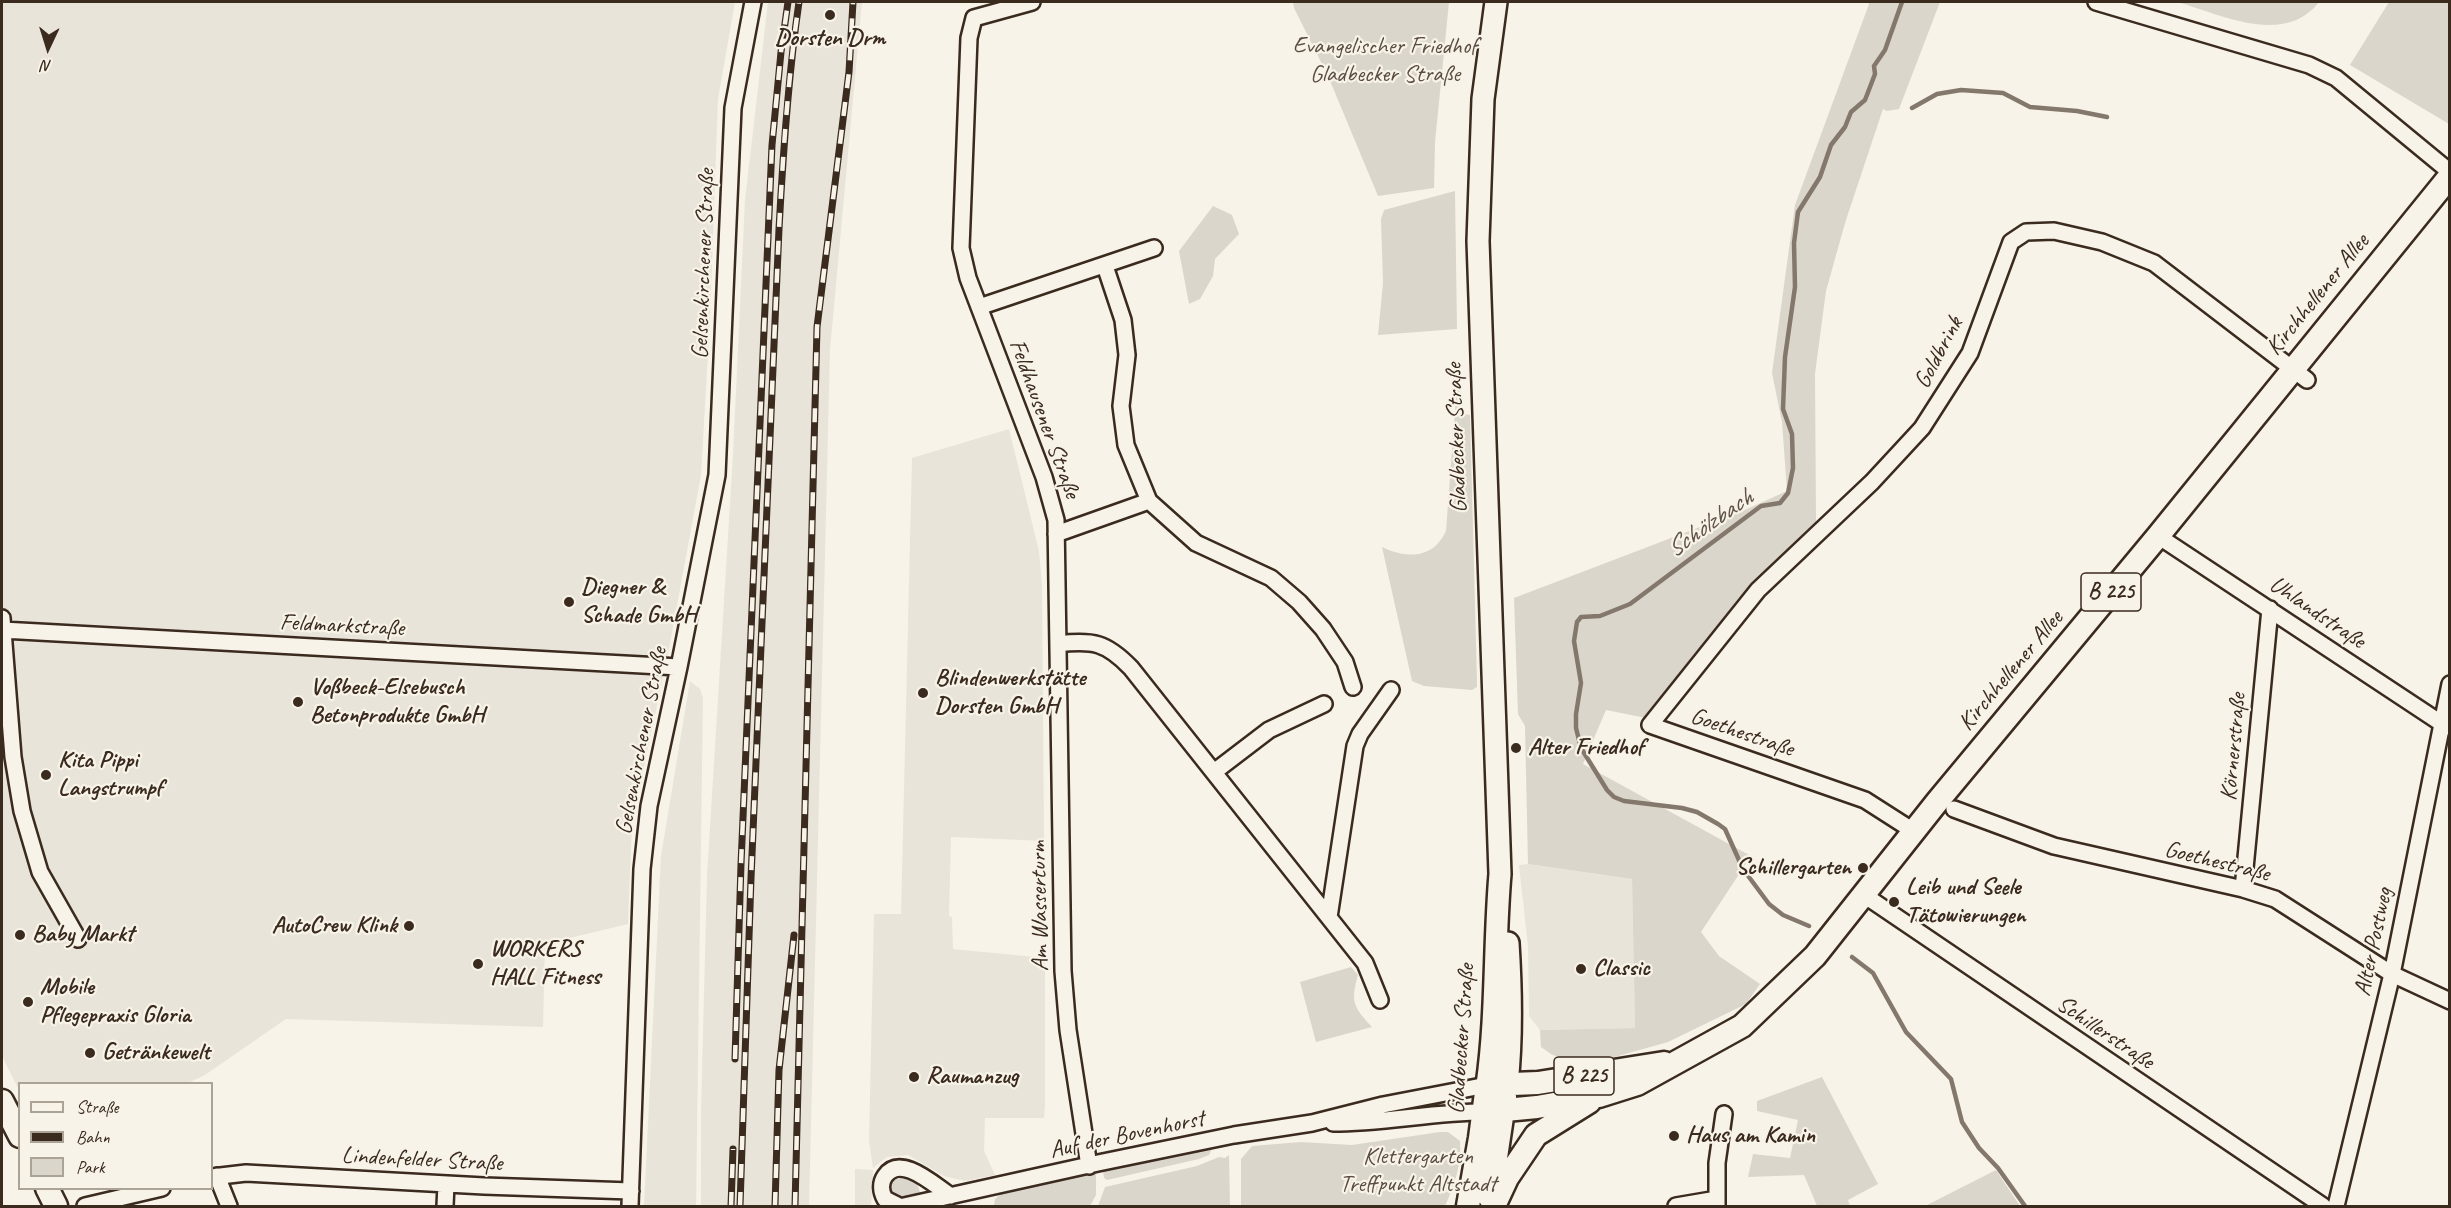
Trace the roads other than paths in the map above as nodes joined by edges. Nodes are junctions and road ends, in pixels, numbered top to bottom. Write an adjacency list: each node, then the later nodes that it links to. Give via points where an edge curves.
1 (753, 2): 16 (street, Gelsenkirchener Straße, via 733,108 717,475)
2 (1032, 2): 8 (street, Feldhausener Straße, via 974,18 969,38 961,248)
3 (1496, 2): 34 (main road, Gladbecker Straße, via 1483,99 1478,241 1500,874 1511,987 1510,1058)
4 (2096, 2): 5 (street, via 2309,65 2336,78)
5 (2450, 174): 9 (main road, Kirchhellener Allee / B 225)
6 (1154, 248): 7 (street)
7 (1105, 266): 8 (street); 10 (street, via 1123,320 1127,355 1122,406 1126,445)
8 (979, 307): 11 (street, Feldhausener Straße, via 1044,477)
9 (2300, 375): 12 (main road, Kirchhellener Allee / B 225); 21 (street, Goldbrink, via 2154,263 2102,242 2054,231 2026,232 2012,243 1970,353 1922,428 1872,482 1758,590)
10 (1149, 501): 11 (street); 18 (street, via 1196,543 1270,578 1299,602 1345,662)
11 (1056, 534): 15 (street, Feldhausener Straße)
12 (2158, 536): 13 (street, Uhlandstraße); 25 (main road, Kirchhellener Allee / B 225)
13 (2270, 609): 22 (street, Uhlandstraße); 26 (street, Körnerstraße)
14 (2, 624): 16 (street, Feldmarkstraße); 29 (street, via 13,757 22,811 40,872)
15 (1058, 644): 23 (street, via 1092,642 1118,654); 41 (street, Am Wasserturm, via 1063,971)
16 (680, 667): 46 (street, Gelsenkirchener Straße, via 649,806 642,869)
17 (2450, 684): 22 (street, Alter Postweg)
18 (1353, 687)
19 (1391, 690): 28 (street, via 1355,746)
20 (1324, 704): 23 (street, via 1269,730)
21 (1650, 724): 25 (street, Goethestraße, via 1865,800)
22 (2445, 726): 30 (street, Alter Postweg)
23 (1214, 772): 28 (street)
24 (1954, 809): 26 (street, Goethestraße, via 2054,846)
25 (1915, 832): 27 (main road, Kirchhellener Allee / B 225)
26 (2243, 889): 30 (street, Goethestraße, via 2275,899)
27 (1864, 895): 33 (main road, Kirchhellener Allee / B 225, via 1815,956 1742,1026); 60 (street, Schillerstraße)
28 (1329, 917): 31 (street, via 1365,963)
29 (78, 939)
30 (2392, 974): 32 (street, Goethestraße); 61 (street, Alter Postweg)
31 (1380, 1000)
32 (2450, 1001)
33 (1681, 1061): 34 (main road, Kirchhellener Allee / B 225, via 1545,1082); 35 (main road, Kirchhellener Allee / B 225, via 1637,1084)
34 (1497, 1084): 37 (main road); 39 (street, Auf der Bovenhorst)
35 (1599, 1096): 37 (main road); 58 (main road, B 225, via 1536,1135 1507,1178)
36 (2, 1101): 40 (main road)
37 (1494, 1111): 39 (street, Auf der Bovenhorst, via 1362,1123); 56 (main road, Gladbecker Straße); 57 (main road)
38 (1724, 1114): 48 (street, via 1717,1163)
39 (1312, 1123): 41 (street, Auf der Bovenhorst)
40 (18, 1132)
41 (1089, 1166): 47 (street, Auf der Bovenhorst)
42 (214, 1176): 43 (street, Lindenfelder Straße, via 246,1173); 51 (street)
43 (446, 1184): 46 (street, Lindenfelder Straße); 52 (street)
44 (48, 1190): 49 (main road)
45 (153, 1190): 50 (street)
46 (631, 1191): 53 (street, Gelsenkirchener Straße)
47 (951, 1196): 54 (street, via 910,1170 897,1168 885,1175 881,1185 885,1199); 55 (street, Auf der Bovenhorst)
48 (1717, 1203): 59 (street)
49 (56, 1206)
50 (85, 1206)
51 (229, 1206)
52 (445, 1206)
53 (630, 1206)
54 (899, 1206)
55 (904, 1206)
56 (1468, 1206)
57 (1489, 1206)
58 (1494, 1206)
59 (1676, 1206)
60 (2323, 1206)
61 (2336, 1206)

